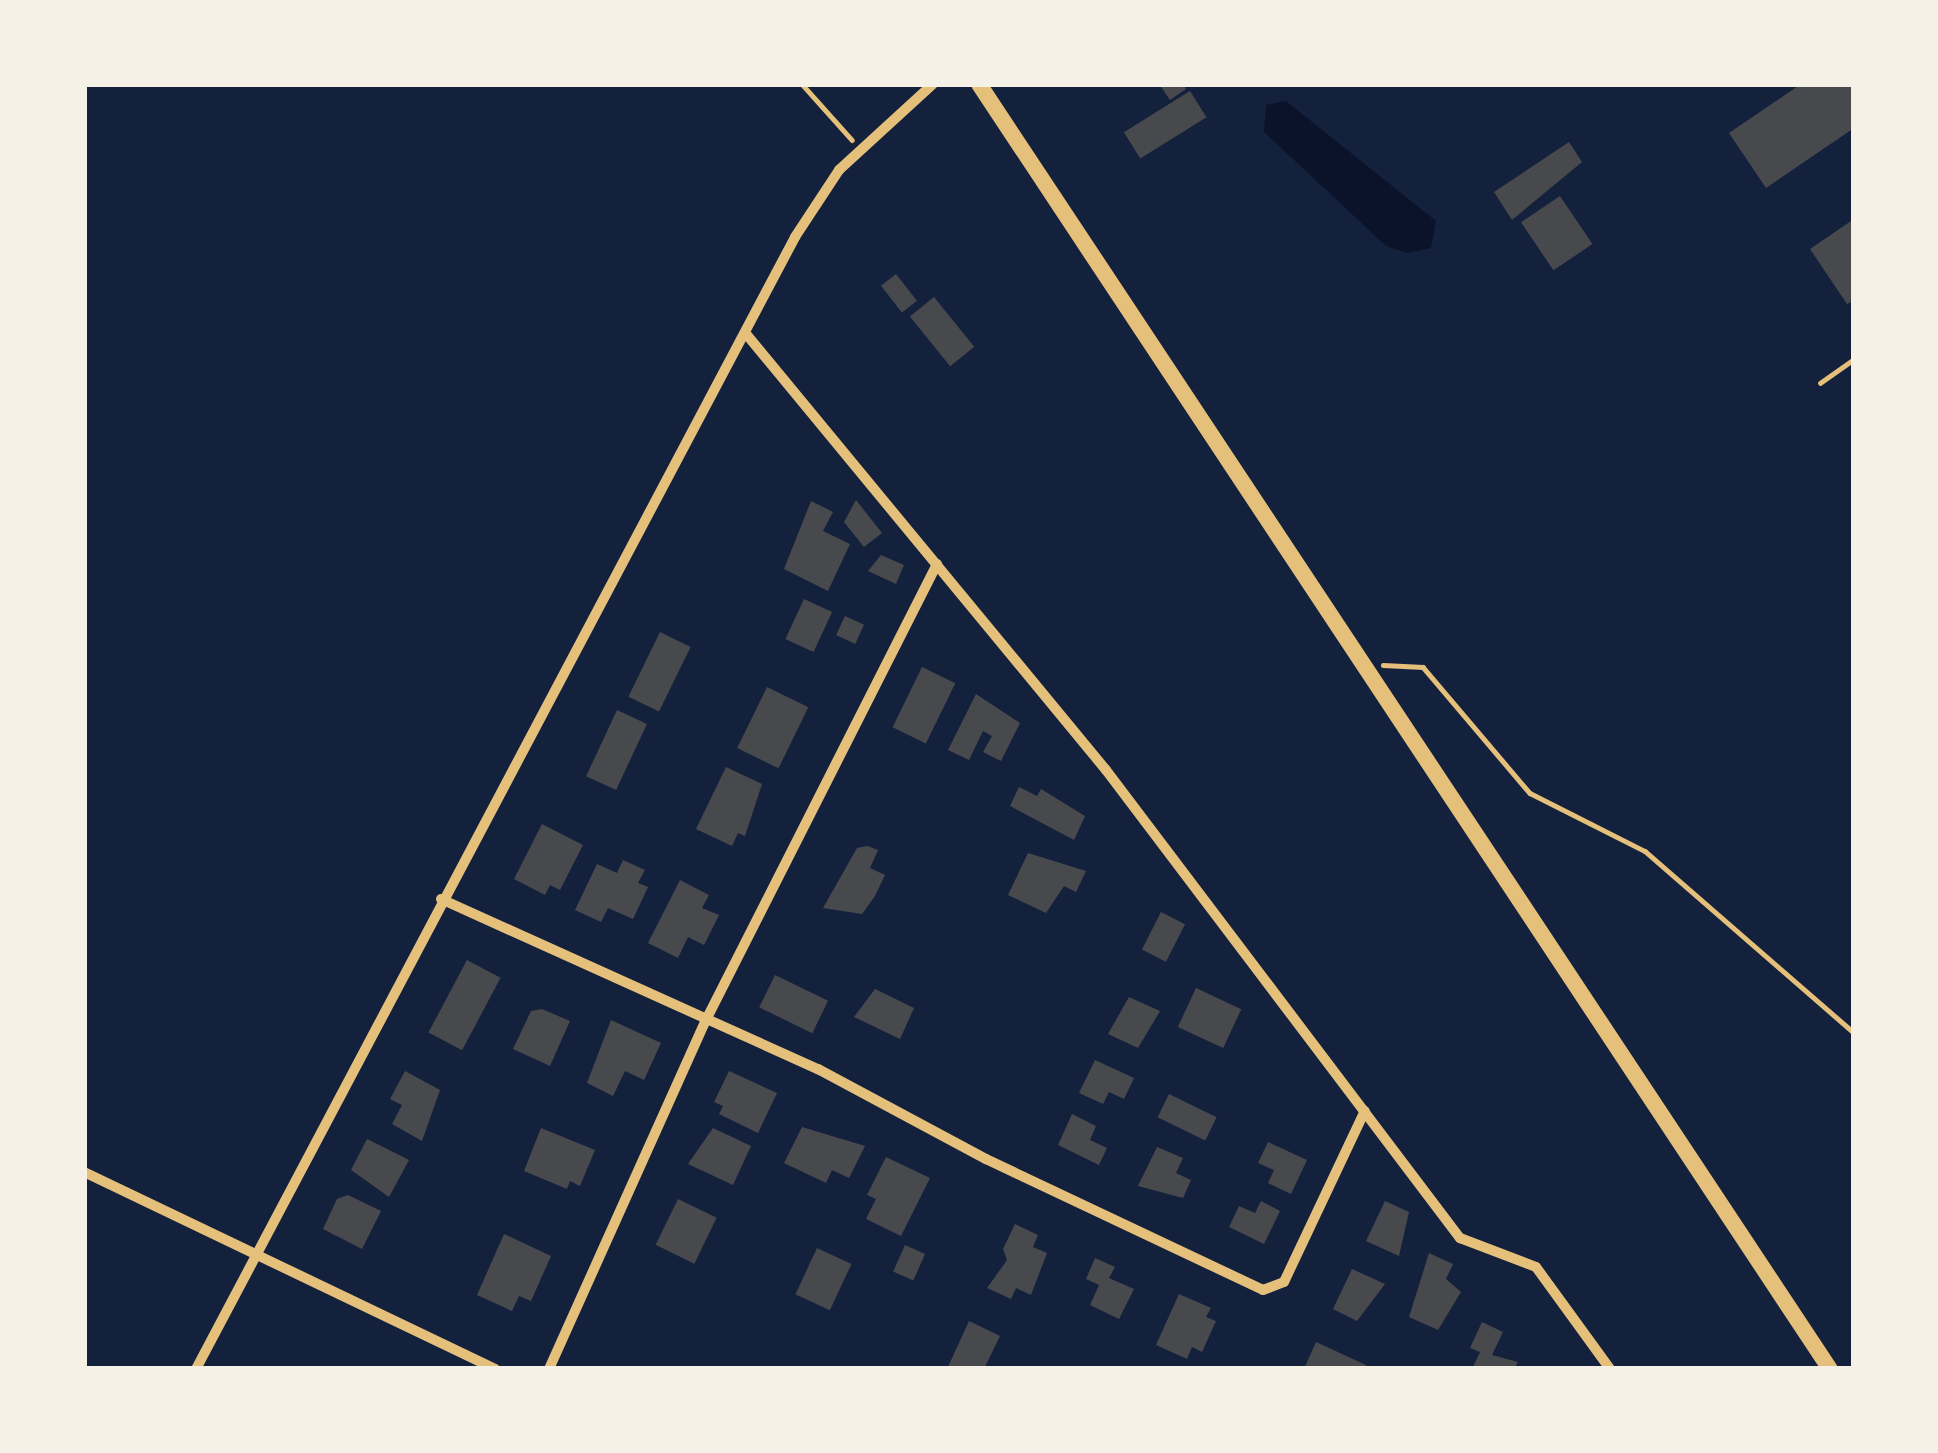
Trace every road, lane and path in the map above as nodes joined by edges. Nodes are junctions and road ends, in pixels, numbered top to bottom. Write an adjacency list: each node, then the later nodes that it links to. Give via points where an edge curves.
1 (802, 84): 4 (path)
2 (933, 84): 4 (street)
3 (979, 84): 9 (main road)
4 (859, 149): 5 (street, via 795,237)
5 (747, 334): 8 (street); 10 (street)
6 (1854, 359): 7 (path)
7 (1820, 383)
8 (937, 564): 11 (street); 13 (street)
9 (1367, 673): 12 (path, via 1397,663 1423,667 1530,793 1645,850); 20 (main road)
10 (441, 899): 11 (street); 15 (street)
11 (707, 1018): 13 (street, via 1263,1290 1284,1282); 18 (street)
12 (1854, 1033)
13 (1365, 1111): 19 (street, via 1460,1238 1536,1267)
14 (84, 1172): 15 (street)
15 (254, 1252): 16 (street); 17 (street)
16 (196, 1369)
17 (495, 1369)
18 (549, 1369)
19 (1610, 1369)
20 (1830, 1369)

